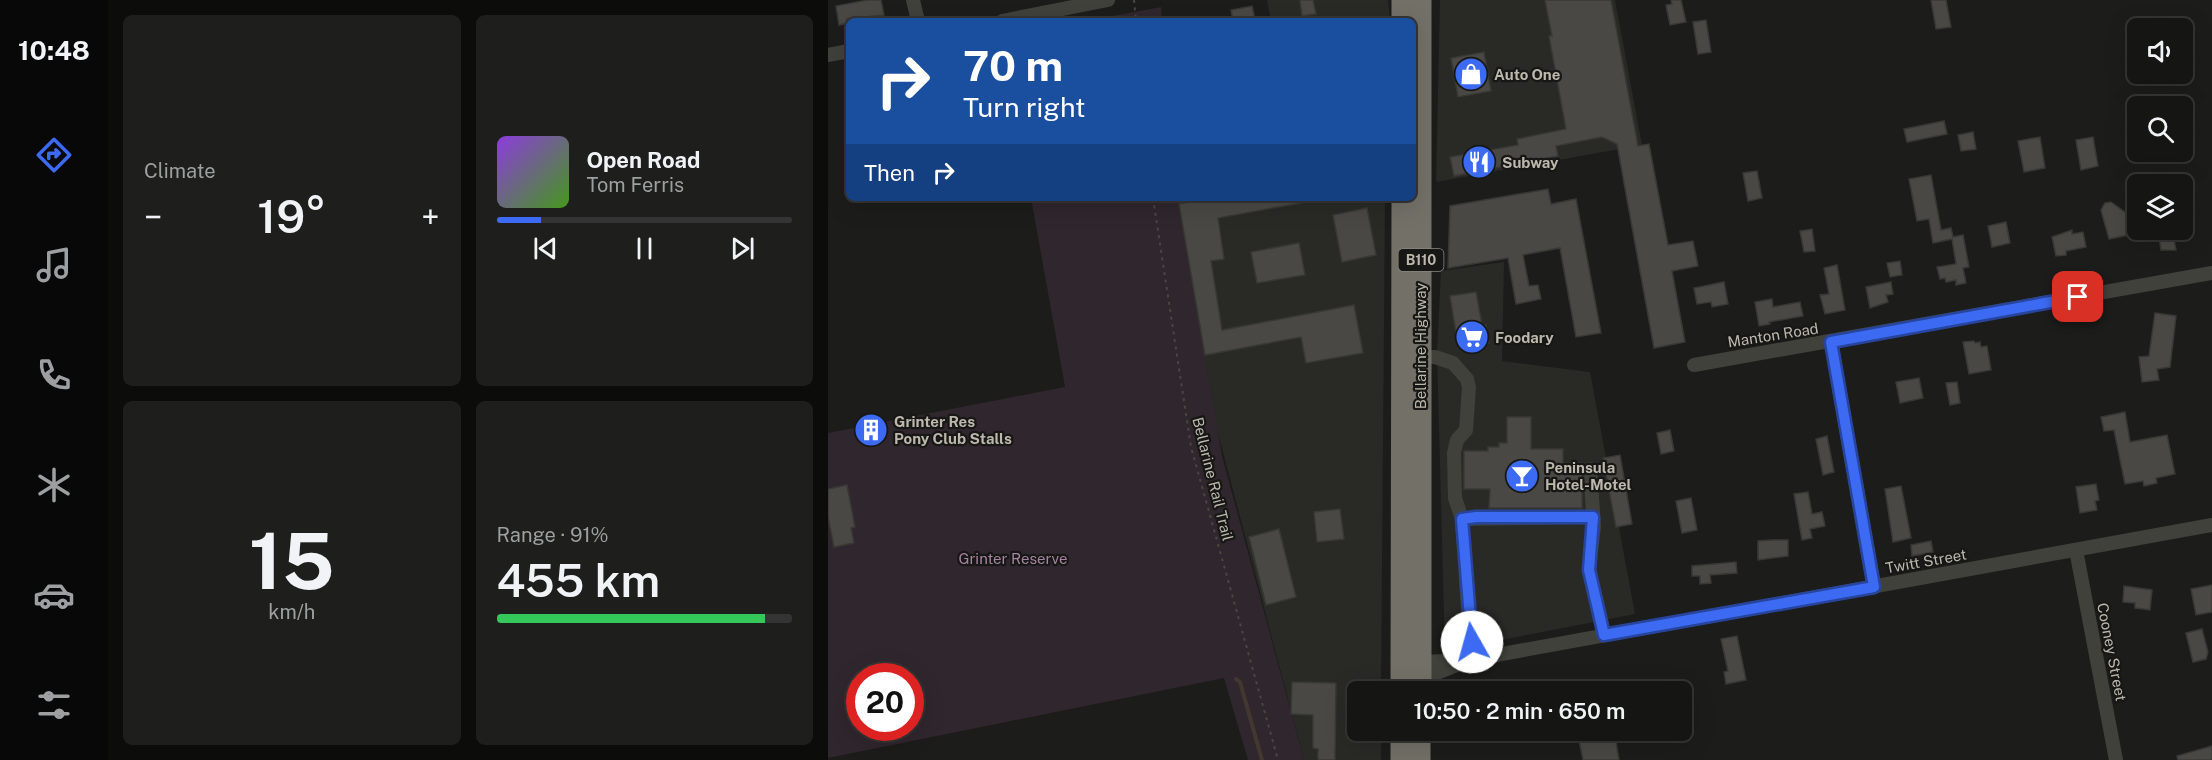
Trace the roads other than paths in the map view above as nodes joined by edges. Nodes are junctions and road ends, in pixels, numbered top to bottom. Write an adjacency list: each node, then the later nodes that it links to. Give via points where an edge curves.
1 (914, 0): 5 (street)
2 (1107, 0): 6 (street)
3 (1402, 0): 7 (highway)
4 (1421, 0): 13 (highway, Bellarine Highway / B110)
5 (917, 18)
6 (1017, 18)
7 (1402, 18)
8 (846, 52): 9 (street)
9 (828, 55)
10 (1402, 201): 23 (highway, Bellarine Highway / B110)
11 (2212, 273): 12 (street, Manton Road)
12 (1831, 342): 14 (street, Manton Road); 20 (street)
13 (1420, 357): 17 (street, via 1453,363 1467,379 1466,430 1457,440 1454,453 1455,498); 23 (highway, Bellarine Highway / B110)
14 (1694, 365)
15 (1590, 469): 16 (street)
16 (1593, 517): 17 (street); 21 (street, via 1589,570)
17 (1462, 519): 22 (street)
18 (2212, 525): 19 (street, Twitt Street)
19 (2076, 550): 20 (street, Twitt Street); 28 (street, Cooney Street)
20 (1874, 587): 21 (street, Twitt Street)
21 (1604, 635): 22 (street, Twitt Street)
22 (1472, 659): 23 (street, Twitt Street)
23 (1413, 679)
24 (1401, 741): 26 (highway)
25 (1420, 741): 27 (highway)
26 (1401, 760)
27 (1420, 760)
28 (2116, 760)

